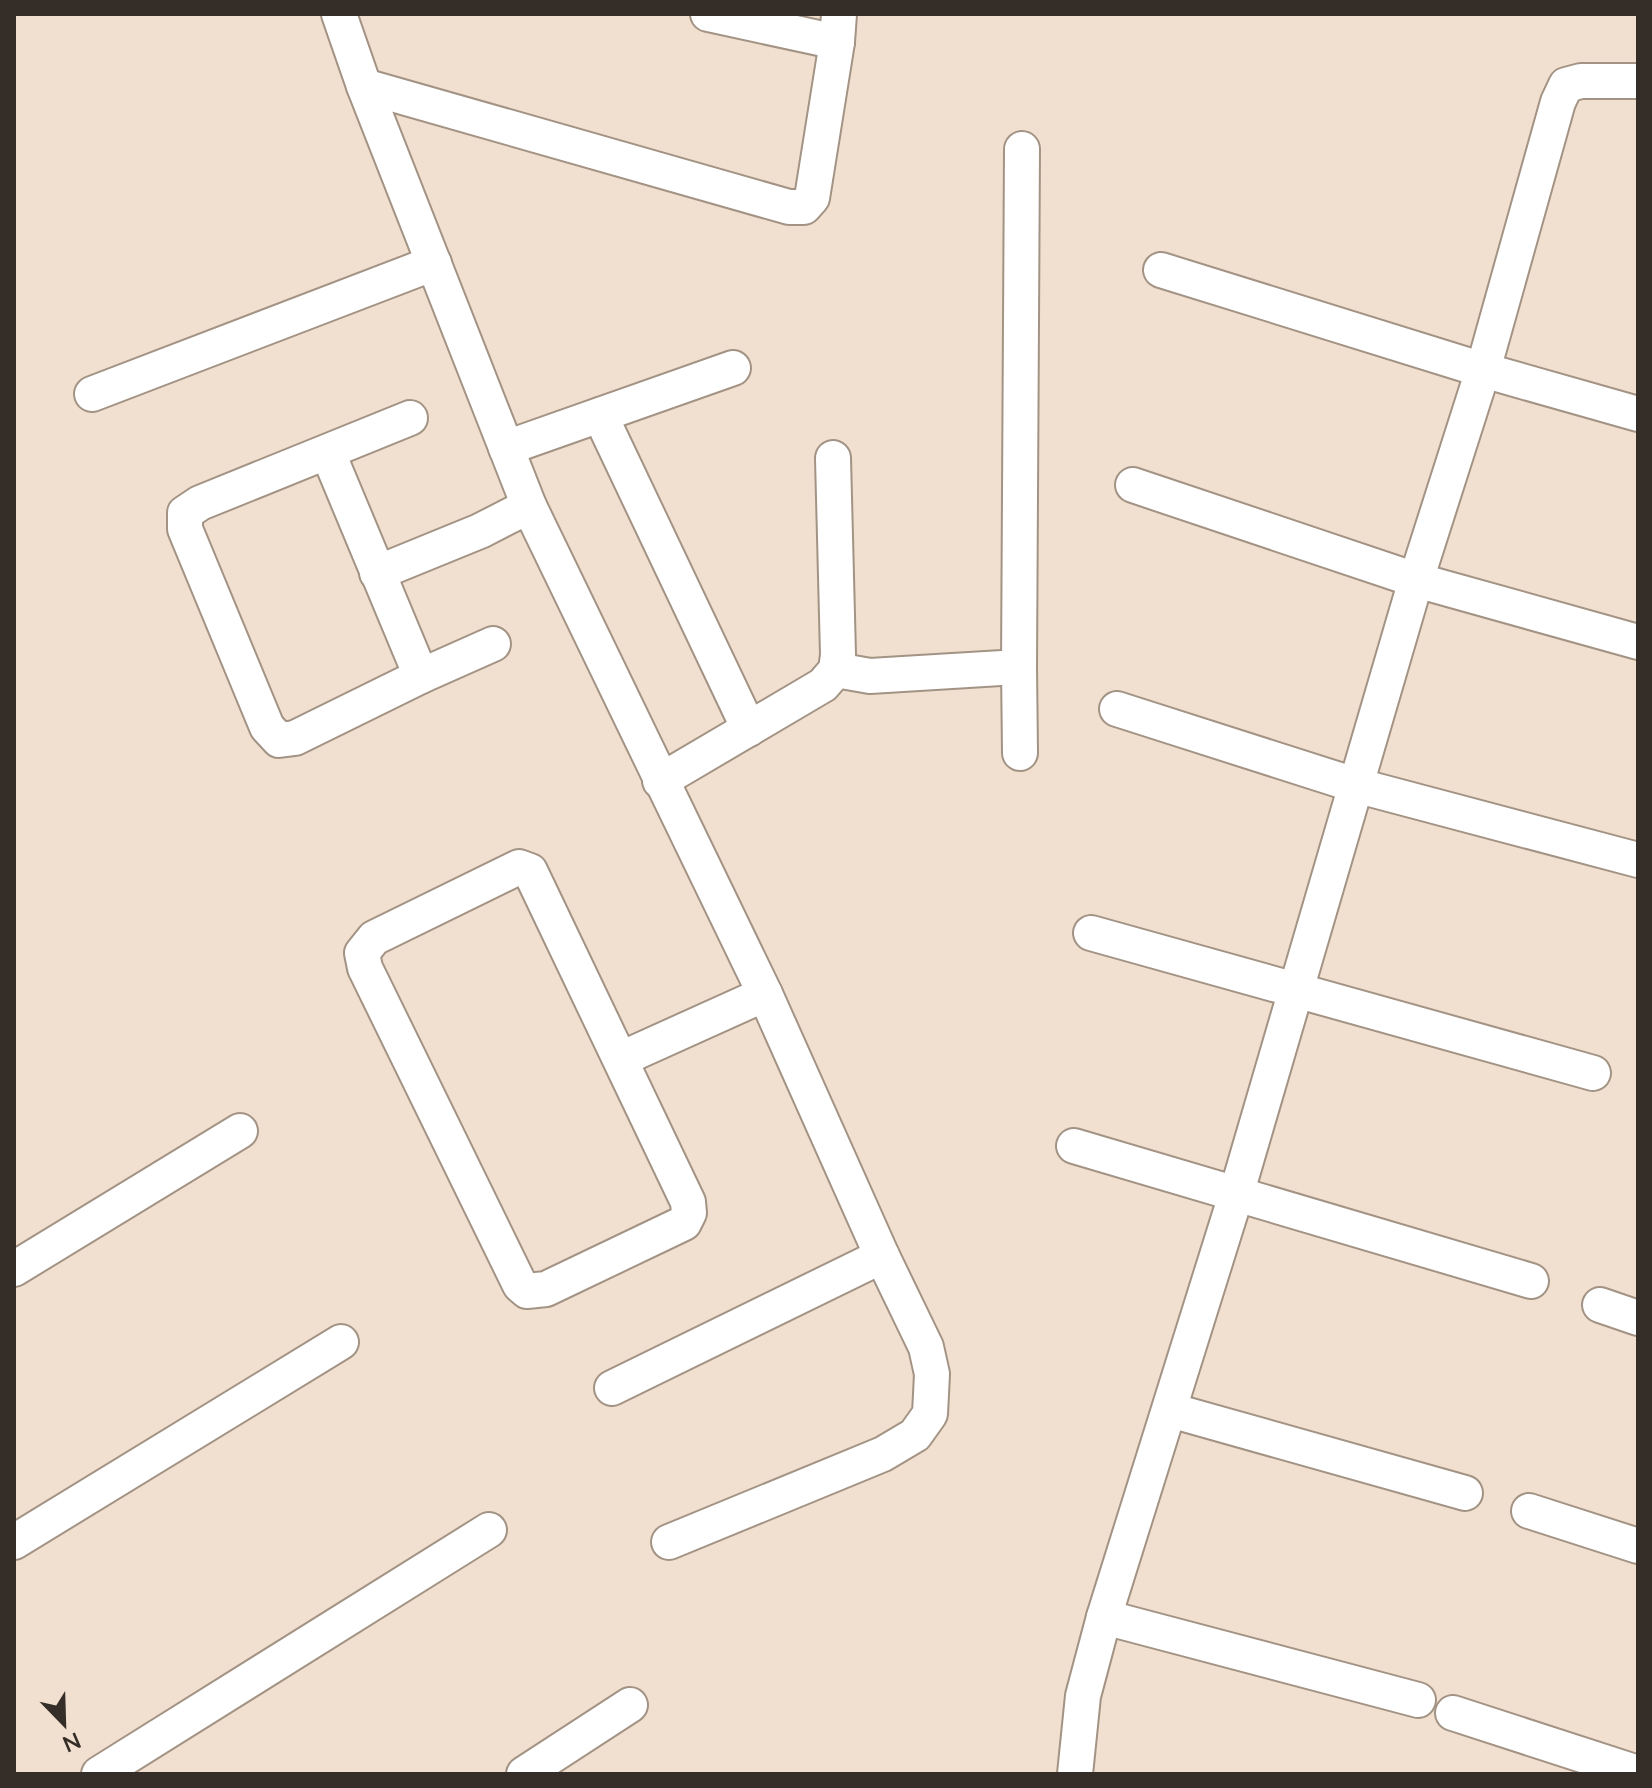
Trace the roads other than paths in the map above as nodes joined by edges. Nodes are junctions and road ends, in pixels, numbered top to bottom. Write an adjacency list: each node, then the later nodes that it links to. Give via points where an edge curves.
1 (339, 14): 5 (street)
2 (708, 14): 3 (street)
3 (838, 28): 5 (street, via 812,198 804,207)
4 (1638, 81): 10 (street, via 1566,85)
5 (364, 86): 7 (street)
6 (1022, 149): 24 (street)
7 (434, 263): 11 (street); 15 (street)
8 (1161, 270): 10 (street)
9 (733, 368): 13 (street)
10 (1483, 370): 12 (street); 21 (street)
11 (92, 394)
12 (1638, 414)
13 (600, 415): 15 (street); 28 (street)
14 (410, 418): 16 (street)
15 (506, 448): 19 (street)
16 (328, 453): 20 (street); 26 (street, via 185,513 185,529 267,727 279,740 295,738)
17 (833, 458): 25 (street)
18 (1133, 485): 21 (street)
19 (529, 506): 20 (street); 30 (street)
20 (377, 573): 26 (street)
21 (1416, 580): 22 (street); 31 (street)
22 (1638, 642)
23 (493, 644): 26 (street)
24 (1019, 667): 25 (street, via 870,676); 29 (street)
25 (836, 670): 28 (street, via 823,685)
26 (421, 676)
27 (1117, 709): 31 (street)
28 (749, 729): 30 (street)
29 (1020, 753)
30 (660, 781): 35 (street)
31 (1355, 785): 32 (street); 34 (street)
32 (1638, 860)
33 (1091, 933): 34 (street)
34 (1296, 990): 37 (street); 40 (street)
35 (765, 994): 36 (street); 41 (street)
36 (621, 1059): 36 (street, via 530,871 519,867 492,879 374,938 362,953 527,1291 546,1289 684,1223 689,1213)
37 (1593, 1073)
38 (240, 1131): 42 (street)
39 (1074, 1146): 40 (street)
40 (1236, 1195): 43 (street); 48 (street)
41 (882, 1256): 47 (street); 53 (street, via 926,1347 932,1374 930,1414 915,1435 883,1454)
42 (14, 1269)
43 (1531, 1281)
44 (1600, 1305): 45 (street)
45 (1638, 1318)
46 (341, 1342): 52 (street)
47 (612, 1388)
48 (1170, 1410): 49 (street); 55 (street)
49 (1465, 1493)
50 (1529, 1511): 54 (street)
51 (489, 1530): 60 (street)
52 (14, 1542)
53 (669, 1542)
54 (1638, 1546)
55 (1104, 1617): 56 (street); 62 (street, via 1083,1696)
56 (1418, 1700)
57 (630, 1705): 61 (street)
58 (1453, 1713): 59 (street)
59 (1638, 1773)
60 (99, 1774)
61 (524, 1774)
62 (1075, 1774)

